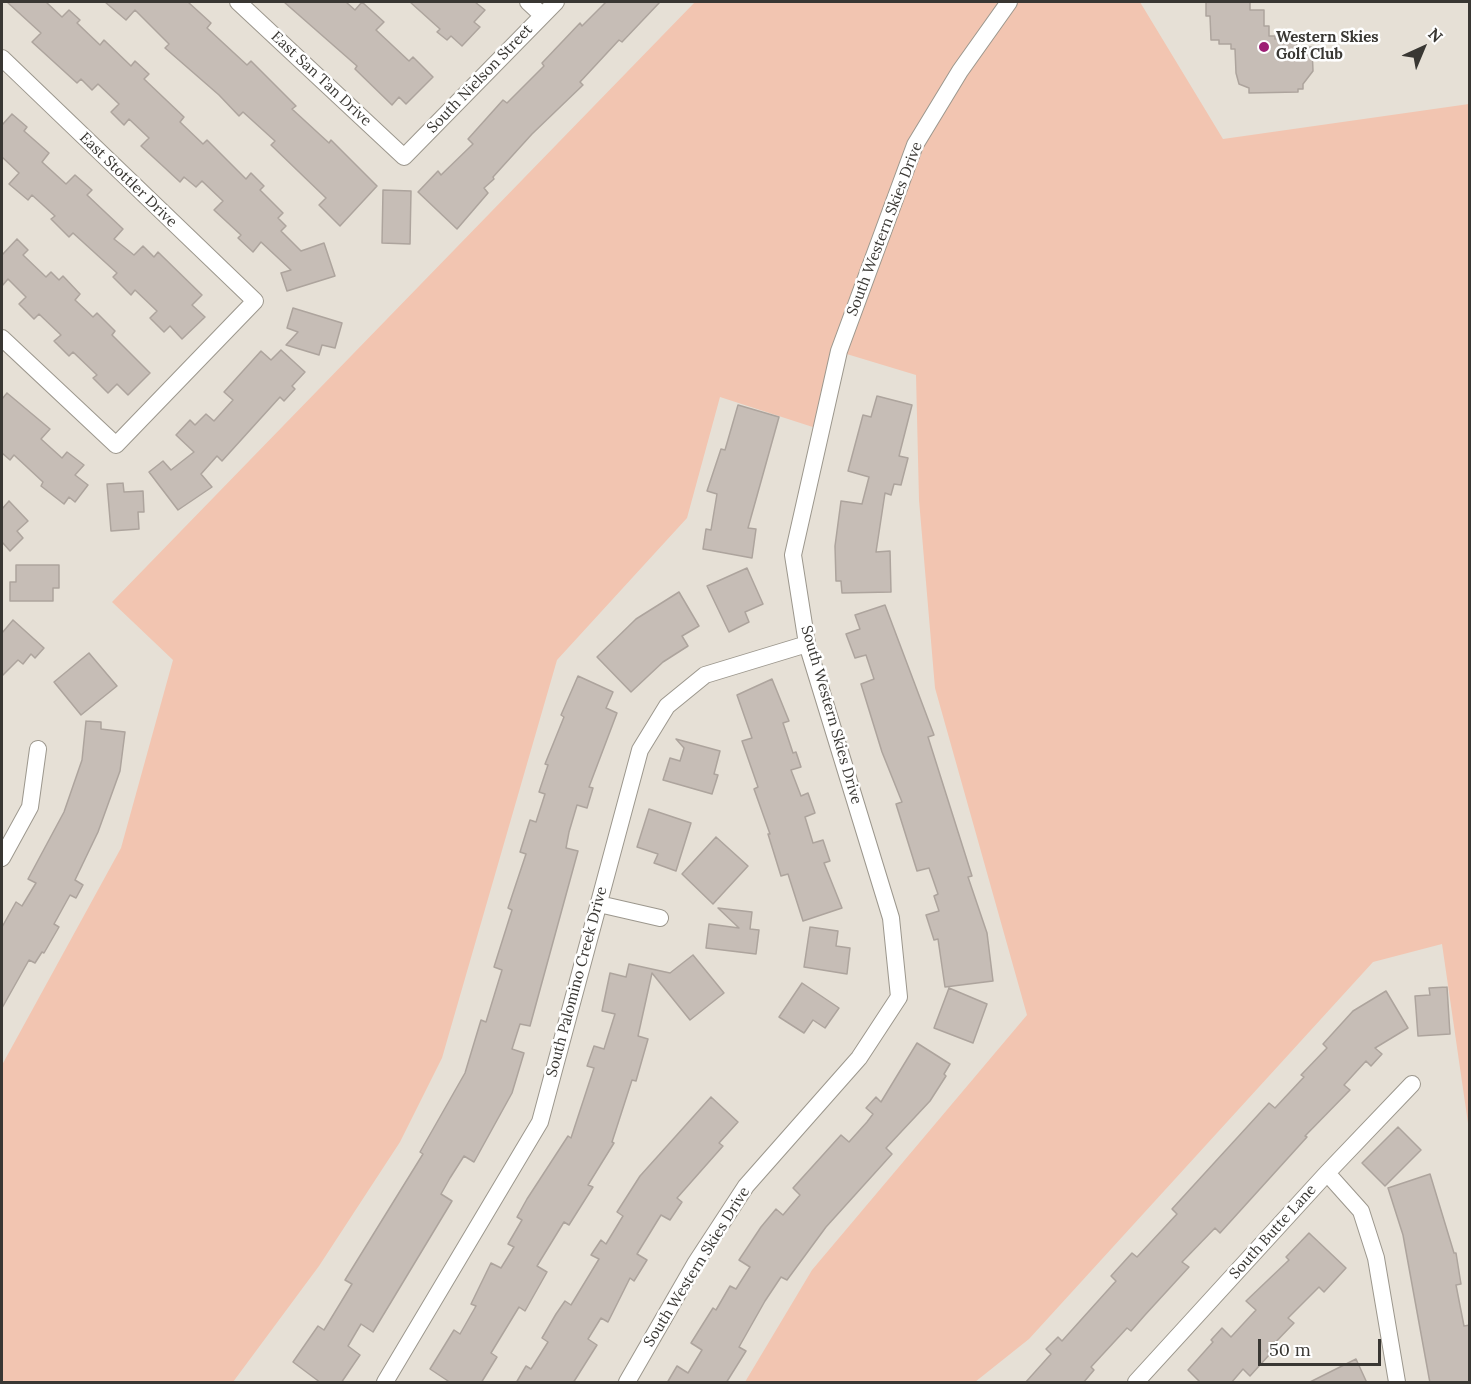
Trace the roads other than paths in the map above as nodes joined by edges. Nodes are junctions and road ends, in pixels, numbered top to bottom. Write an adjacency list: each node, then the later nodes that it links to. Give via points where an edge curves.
1 (238, 2): 7 (street, East San Tan Drive)
2 (528, 2): 5 (street)
3 (556, 2): 5 (street, South Nielson Street)
4 (1010, 2): 9 (street, South Western Skies Drive, via 960,71 915,145 839,351 793,555)
5 (542, 15): 7 (street, South Nielson Street)
6 (2, 58): 8 (street, East Stottler Drive, via 255,301 116,445)
7 (404, 157)
8 (2, 338)
9 (807, 644): 12 (street, South Palomino Creek Drive, via 705,675 667,706 640,750); 17 (street, South Western Skies Drive, via 891,918 899,997 859,1058 746,1186 695,1264)
10 (38, 749): 11 (street, via 30,807)
11 (2, 858)
12 (599, 904): 13 (street); 16 (street, South Palomino Creek Drive, via 540,1122)
13 (660, 918)
14 (1412, 1084): 15 (street, South Butte Lane)
15 (1327, 1173): 18 (street, South Butte Lane); 19 (street, via 1361,1211 1376,1258)
16 (385, 1383)
17 (627, 1383)
18 (1136, 1383)
19 (1397, 1383)

